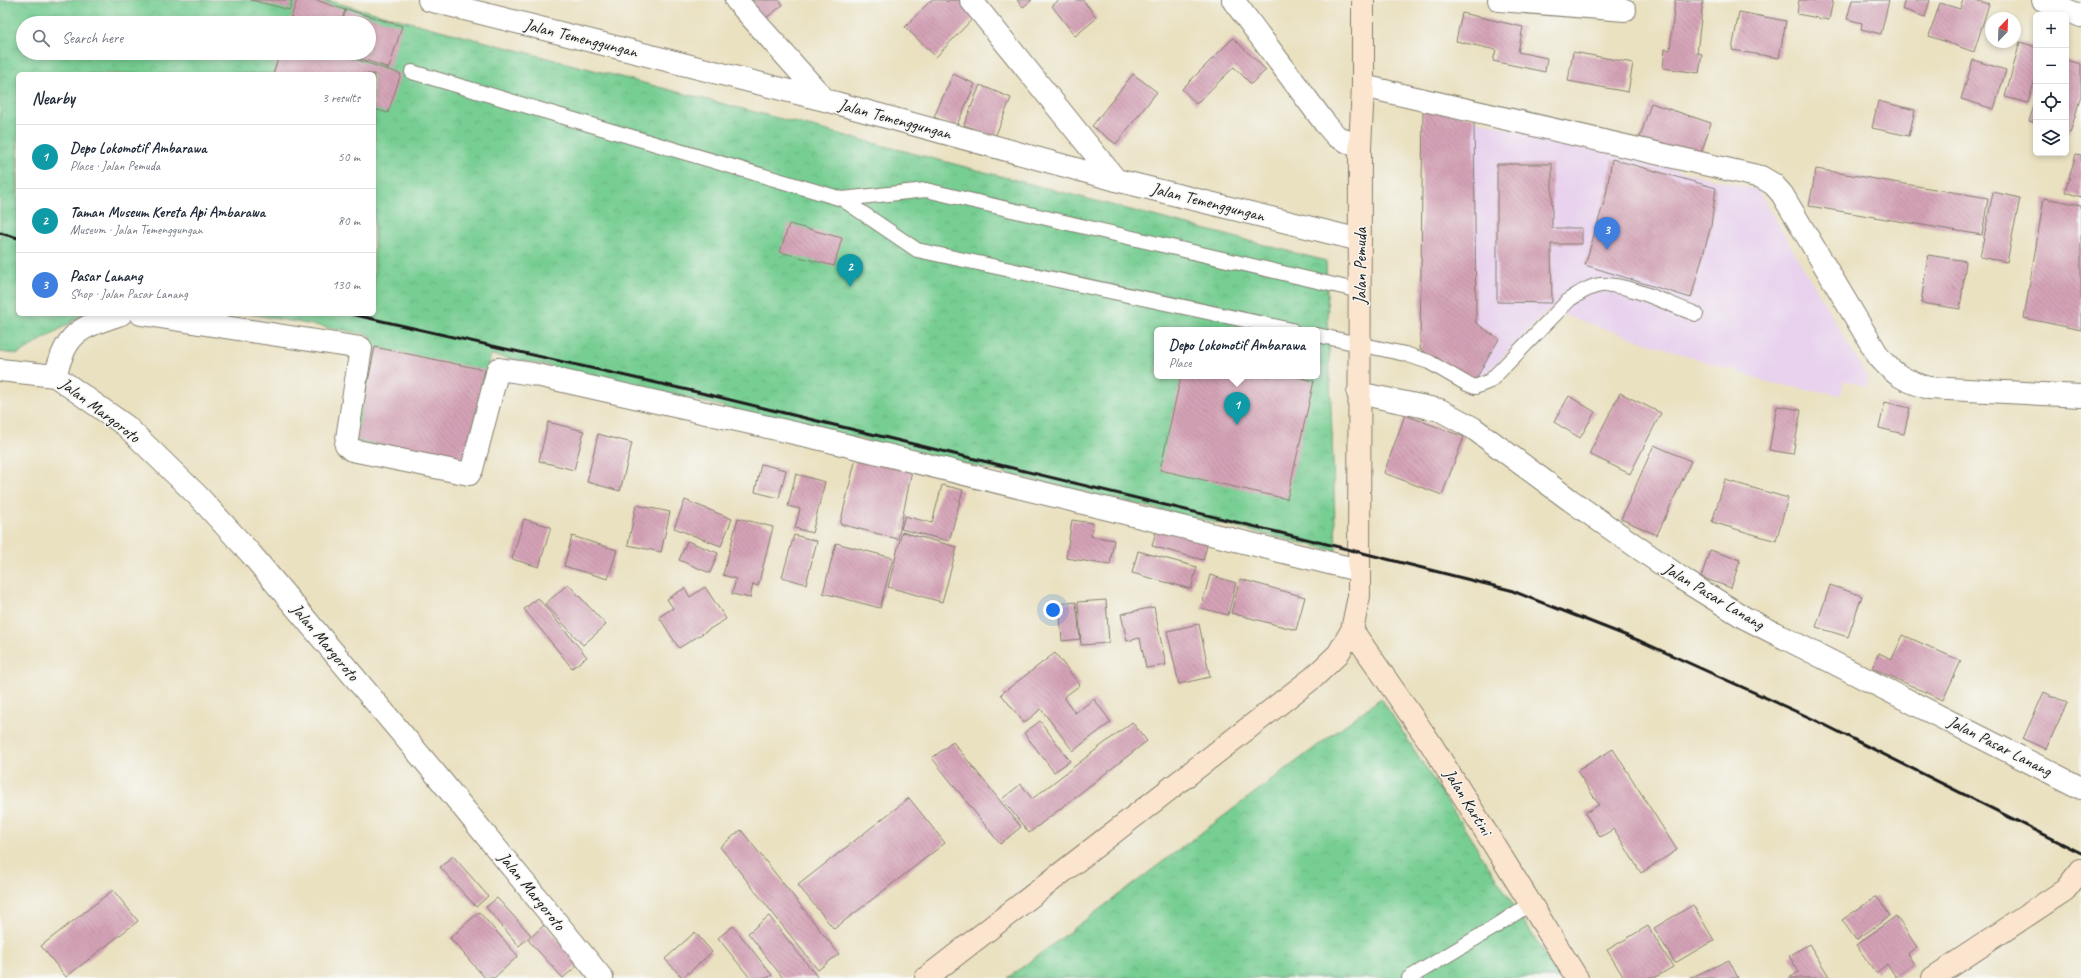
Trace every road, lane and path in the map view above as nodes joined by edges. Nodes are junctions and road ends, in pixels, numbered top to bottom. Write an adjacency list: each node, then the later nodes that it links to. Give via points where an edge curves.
1 (429, 0): 12 (street, Jalan Temenggungan)
2 (736, 0): 12 (street)
3 (971, 0): 14 (street)
4 (1233, 0): 13 (street, via 1336,136)
5 (1363, 0): 11 (main road, Jalan Pemuda)
6 (1499, 0): 8 (street)
7 (2043, 0): 9 (street)
8 (1625, 10)
9 (2081, 16)
10 (412, 72): 15 (lane)
11 (1364, 86): 13 (main road, Jalan Pemuda); 27 (street, via 1761,177 1773,184 1782,194 1879,357 1891,371 1906,381 1929,388)
12 (825, 100): 14 (street, Jalan Temenggungan)
13 (1360, 148): 16 (main road, Jalan Pemuda)
14 (1116, 180): 16 (street, Jalan Temenggungan)
15 (842, 198): 17 (lane, via 926,190); 21 (lane, via 917,250)
16 (1360, 240): 17 (main road, Jalan Pemuda)
17 (1360, 291): 23 (main road, Jalan Pemuda)
18 (1696, 314): 23 (lane, via 1622,287 1601,285 1585,290 1570,299 1490,381 1476,387 1429,362)
19 (114, 316): 25 (street, via 96,322 73,336 62,353)
20 (154, 316): 28 (street, via 362,348 346,445 352,450 469,474 498,369 532,374 821,439)
21 (1278, 327)
22 (1320, 336): 23 (lane)
23 (1359, 344): 26 (main road, Jalan Pemuda)
24 (0, 370): 25 (street, Jalan Margoroto)
25 (56, 376): 33 (street, Jalan Margoroto, via 126,426 198,496 251,554)
26 (1358, 392): 28 (main road, Jalan Pemuda); 30 (street, Jalan Pasar Lanang, via 1440,410 1456,418 1687,582 1745,618)
27 (2081, 396)
28 (1358, 570): 29 (main road, Jalan Pemuda, via 1359,596)
29 (1352, 630): 32 (main road, Jalan Kartini, via 1431,744); 34 (main road, Jalan Pemuda, via 1338,654 1314,677)
30 (2081, 788)
31 (2081, 870): 37 (main road, via 2065,890)
32 (1531, 903): 35 (lane); 36 (main road, Jalan Kartini)
33 (602, 978)
34 (926, 978)
35 (1408, 978)
36 (1577, 978)
37 (1933, 978)

